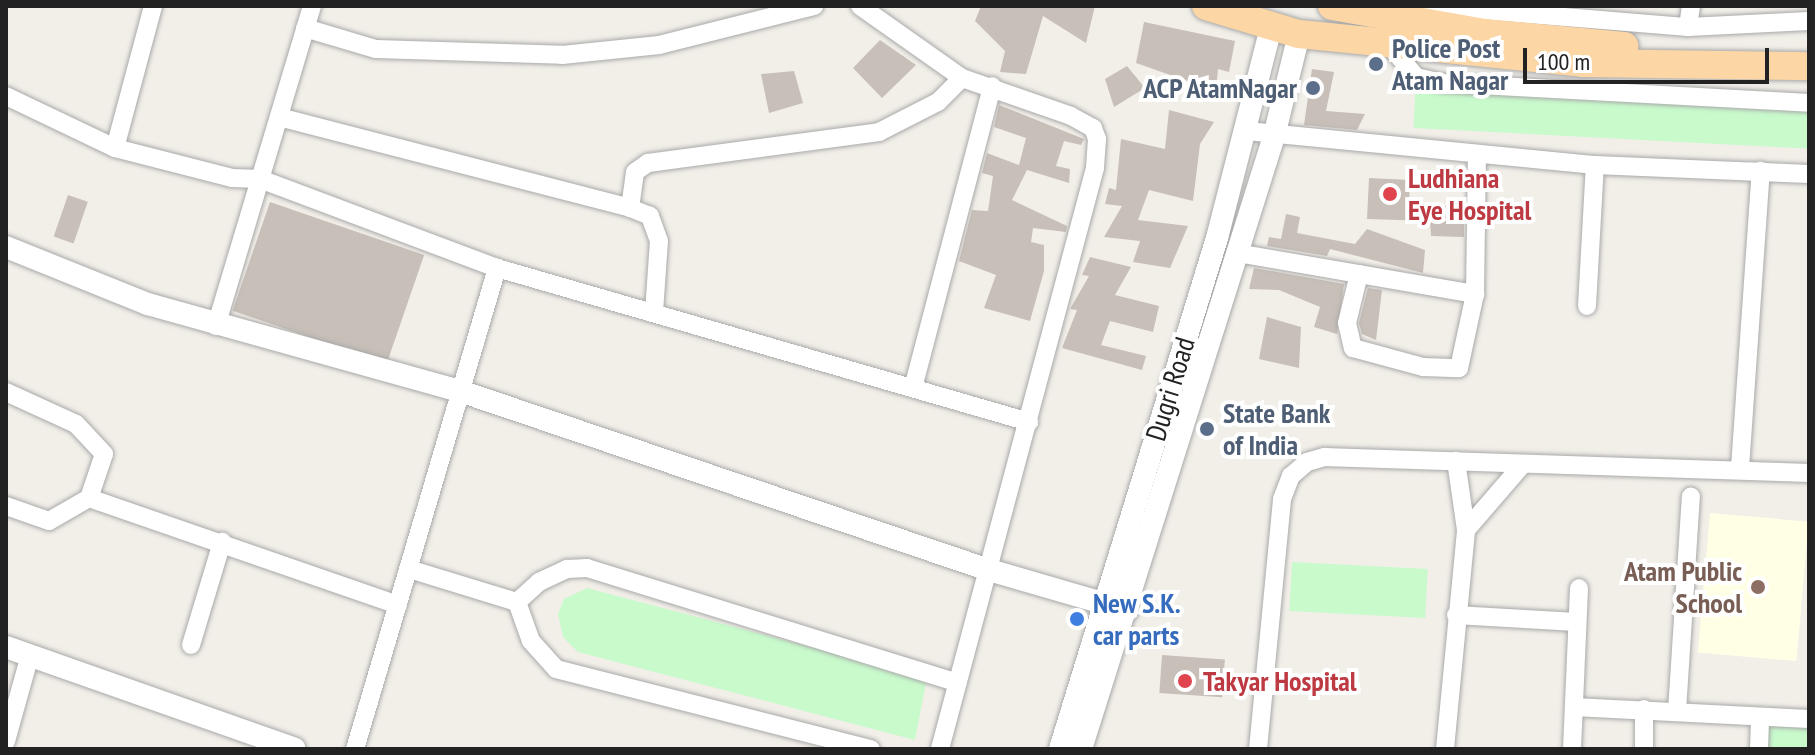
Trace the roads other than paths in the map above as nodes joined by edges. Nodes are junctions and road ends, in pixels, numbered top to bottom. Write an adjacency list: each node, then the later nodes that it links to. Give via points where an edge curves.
1 (153, 6): 24 (street)
2 (312, 6): 14 (street)
3 (814, 6): 14 (street, via 659,45 562,55 376,49)
4 (860, 6): 17 (street)
5 (1206, 6): 12 (main road)
6 (1332, 6): 11 (main road)
7 (1431, 6): 9 (street)
8 (1691, 6): 13 (street)
9 (1506, 9): 13 (street)
10 (1806, 24): 11 (main road, via 1608,46); 13 (street)
11 (1398, 26): 15 (main road); 16 (main road, via 1583,63); 20 (street, via 1416,77 1442,83)
12 (1271, 27): 15 (main road); 22 (street, Dugri Road)
13 (1688, 27)
14 (305, 28): 21 (street)
15 (1299, 34): 23 (street, Dugri Road)
16 (1809, 66)
17 (962, 78): 18 (street); 30 (street, via 938,102 879,132 648,163 629,184)
18 (992, 86): 39 (street); 42 (street, via 1086,123 1097,139 1095,168)
19 (6, 96): 24 (street)
20 (1809, 103)
21 (279, 117): 29 (street); 30 (street)
22 (1247, 131): 23 (street); 57 (street, Dugri Road)
23 (1274, 136): 25 (street); 32 (street, Dugri Road)
24 (115, 148): 29 (street)
25 (1477, 154): 26 (street); 35 (street)
26 (1595, 165): 27 (street); 36 (street)
27 (1761, 171): 28 (street); 45 (street)
28 (1809, 174)
29 (260, 179): 33 (street); 38 (street)
30 (630, 208): 37 (street, via 650,216 659,241)
31 (6, 247): 38 (street)
32 (1237, 253): 34 (street); 57 (street, Dugri Road)
33 (497, 268): 37 (street); 41 (street)
34 (1359, 274): 35 (street); 35 (street, via 1347,323 1353,348 1423,367 1461,365)
35 (1475, 294)
36 (1587, 306)
37 (654, 312): 39 (street)
38 (216, 326): 41 (street)
39 (913, 388): 42 (street)
40 (6, 392): 48 (street, via 76,424 104,454)
41 (463, 392): 52 (street); 53 (street)
42 (1029, 422): 53 (street)
43 (1456, 461): 44 (street); 50 (street); 76 (street, via 1325,457 1291,476 1282,499)
44 (1523, 464): 45 (street); 50 (street)
45 (1744, 468): 46 (street)
46 (1809, 473)
47 (1691, 496): 66 (street)
48 (89, 498): 49 (street, via 49,521); 51 (street)
49 (6, 506)
50 (1466, 530): 58 (street)
51 (222, 542): 56 (street); 60 (street)
52 (409, 569): 55 (street); 56 (street)
53 (989, 570): 57 (street); 63 (street)
54 (1579, 588): 59 (street)
55 (517, 602): 63 (street, via 539,582 567,569 587,568); 72 (street, via 531,641 556,669)
56 (398, 605): 71 (street)
57 (1118, 607): 74 (street, Dugri Road); 75 (street, Dugri Road)
58 (1456, 615): 59 (street); 77 (street)
59 (1576, 622): 64 (street)
60 (191, 645)
61 (6, 647): 62 (street)
62 (30, 655): 69 (street); 70 (street)
63 (958, 683): 73 (street)
64 (1574, 707): 65 (street); 78 (street)
65 (1644, 709): 66 (street); 79 (street)
66 (1677, 711): 67 (street)
67 (1760, 717): 68 (street); 80 (street)
68 (1809, 719)
69 (6, 741)
70 (295, 749)
71 (355, 749)
72 (871, 749)
73 (940, 749)
74 (1060, 749)
75 (1081, 749)
76 (1258, 749)
77 (1445, 749)
78 (1572, 749)
79 (1644, 749)
80 (1759, 749)

